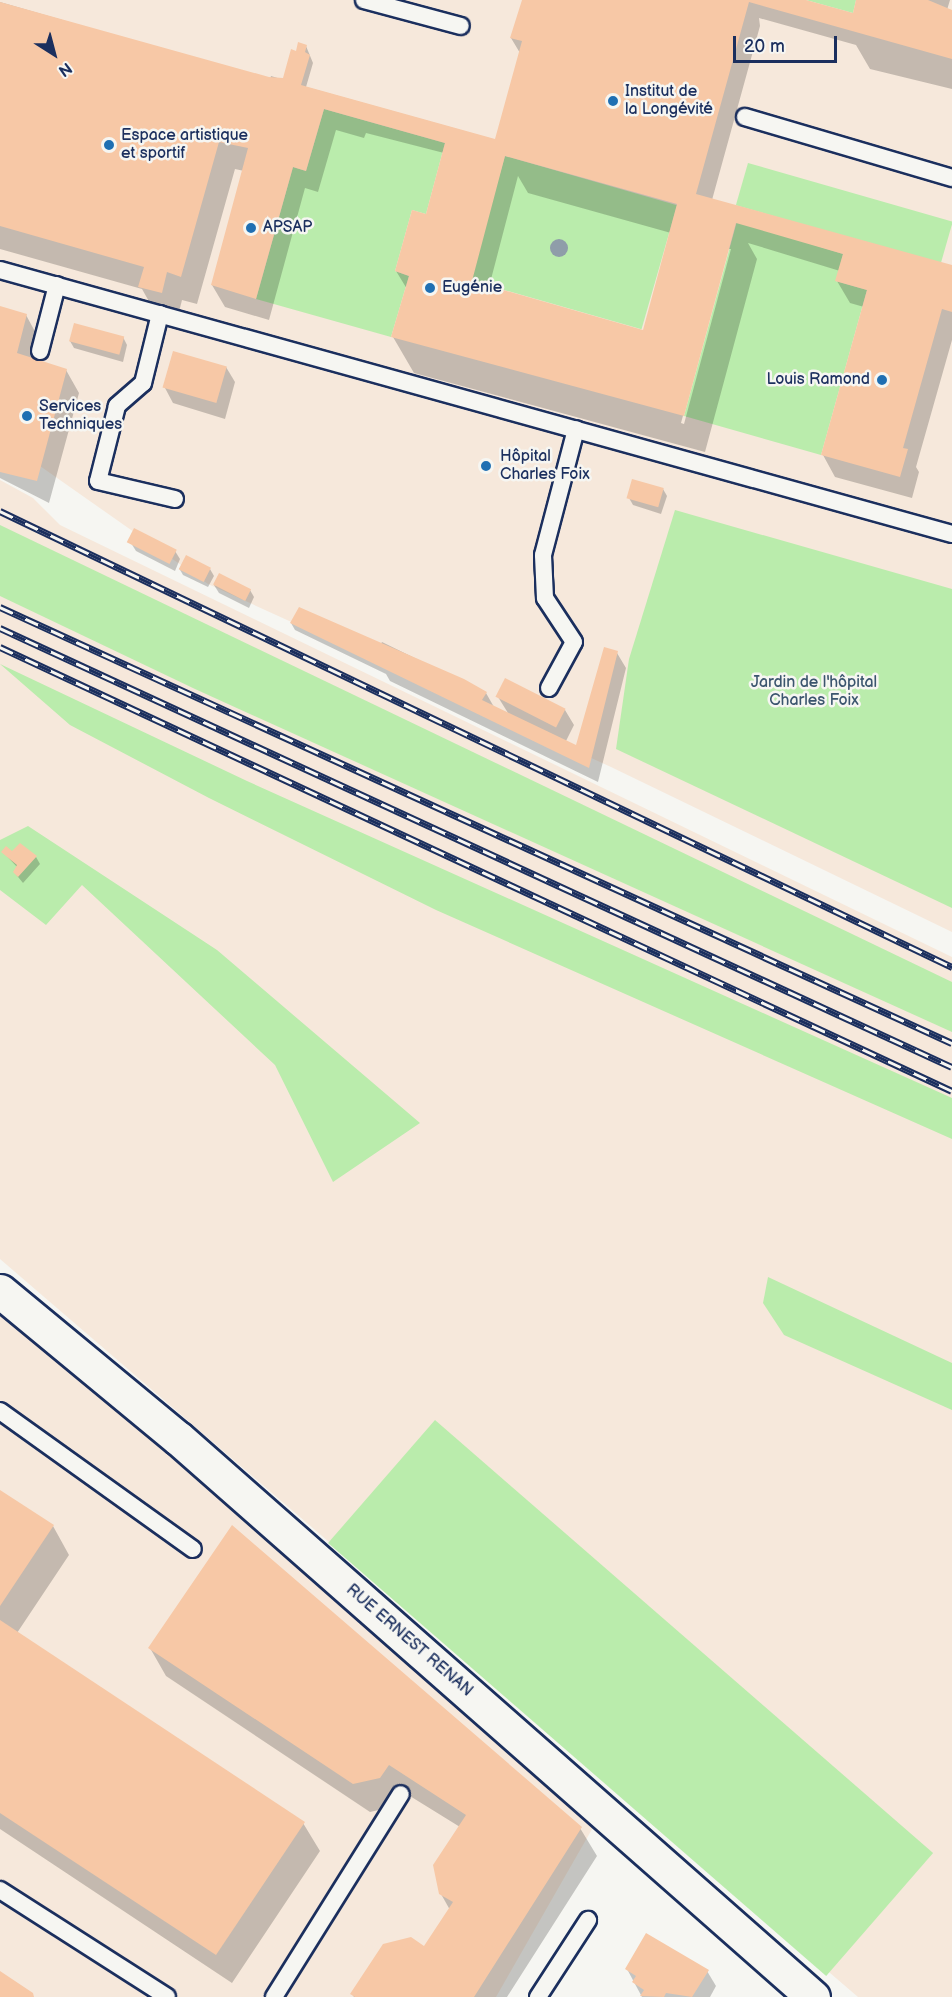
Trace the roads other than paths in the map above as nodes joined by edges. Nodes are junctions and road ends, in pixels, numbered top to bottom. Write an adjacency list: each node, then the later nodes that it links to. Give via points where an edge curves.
1 (364, 0): 2 (lane)
2 (461, 26)
3 (745, 117): 4 (lane)
4 (952, 178)
5 (0, 270): 6 (lane)
6 (57, 285): 7 (lane); 8 (lane)
7 (160, 314): 9 (lane); 10 (lane, via 143,383 117,406 98,480)
8 (40, 351)
9 (576, 429): 11 (lane); 12 (lane, via 543,555 544,598 573,642)
10 (175, 499)
11 (952, 534)
12 (549, 688)
13 (0, 1291): 22 (street, RUE ERNEST RENAN, via 187,1446)
14 (0, 1411): 15 (lane)
15 (193, 1549)
16 (401, 1794): 20 (lane)
17 (0, 1890): 19 (lane)
18 (588, 1920): 21 (lane)
19 (167, 1997)
20 (274, 1997)
21 (538, 1997)
22 (813, 1997)

